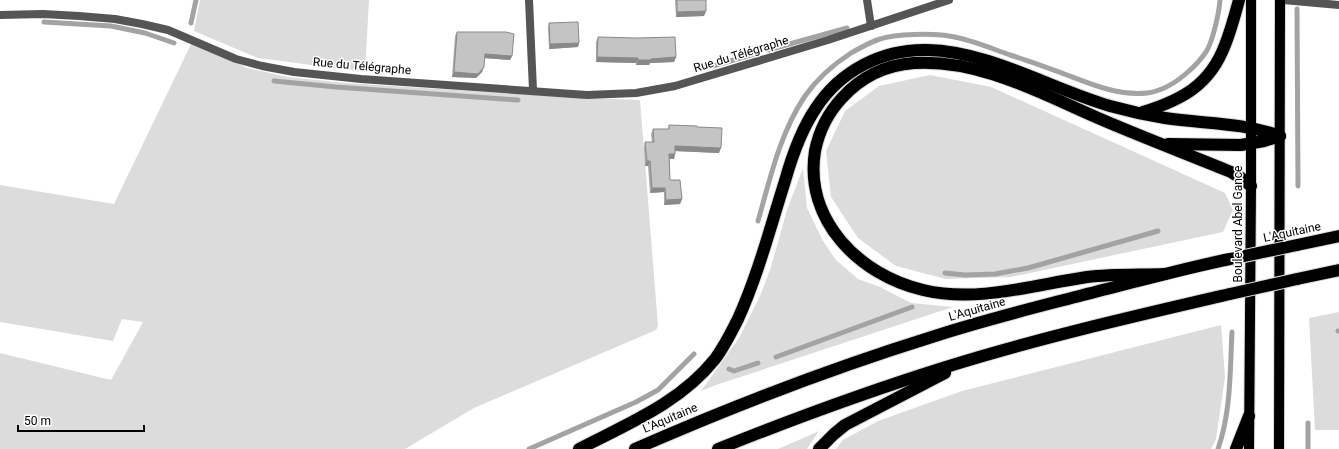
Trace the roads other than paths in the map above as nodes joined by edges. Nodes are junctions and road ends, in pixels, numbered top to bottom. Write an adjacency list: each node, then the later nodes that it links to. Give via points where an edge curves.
1 (529, 0): 10 (street)
2 (867, 0): 9 (street)
3 (949, 0): 9 (street, Rue du Télégraphe)
4 (1239, 0): 11 (highway, via 1226,44 1208,76 1179,99)
5 (1251, 0): 12 (main road, Boulevard Abel Gance)
6 (1281, 0): 7 (street); 13 (main road)
7 (1339, 6)
8 (0, 15): 10 (street, Rue du Télégraphe, via 43,14 114,19 168,30 236,58 294,72)
9 (871, 26): 10 (street, Rue du Télégraphe, via 674,86 644,92 587,95)
10 (534, 90)
11 (1141, 113): 12 (highway); 22 (highway, via 1092,100 987,61 948,52 910,50 874,59 856,68 828,92 807,123 790,165 753,284 731,334 715,358 679,395)
12 (1251, 127): 13 (highway); 15 (main road, Boulevard Abel Gance)
13 (1280, 136): 15 (highway); 28 (main road)
14 (1160, 144): 15 (highway); 16 (highway, via 1230,172); 19 (highway, via 1040,92 984,71 946,64 912,63 889,68 863,79 839,101 821,129 814,162 814,178 820,208 837,237 848,249 875,270 922,290 981,294 1090,277)
15 (1251, 144): 16 (main road, Boulevard Abel Gance)
16 (1251, 186): 21 (main road, Boulevard Abel Gance)
17 (1339, 236): 19 (highway, L'Aquitaine, bridge)
18 (1339, 270): 20 (highway, bridge, via 1072,332)
19 (1165, 274): 23 (highway, L'Aquitaine, via 1000,317 872,356 748,401)
20 (973, 359): 24 (highway, via 876,389); 25 (highway, via 845,425)
21 (1249, 416): 26 (highway); 27 (main road, Boulevard Abel Gance)
22 (579, 449)
23 (635, 449)
24 (718, 449)
25 (819, 449)
26 (1236, 449)
27 (1249, 449)
28 (1279, 449)

